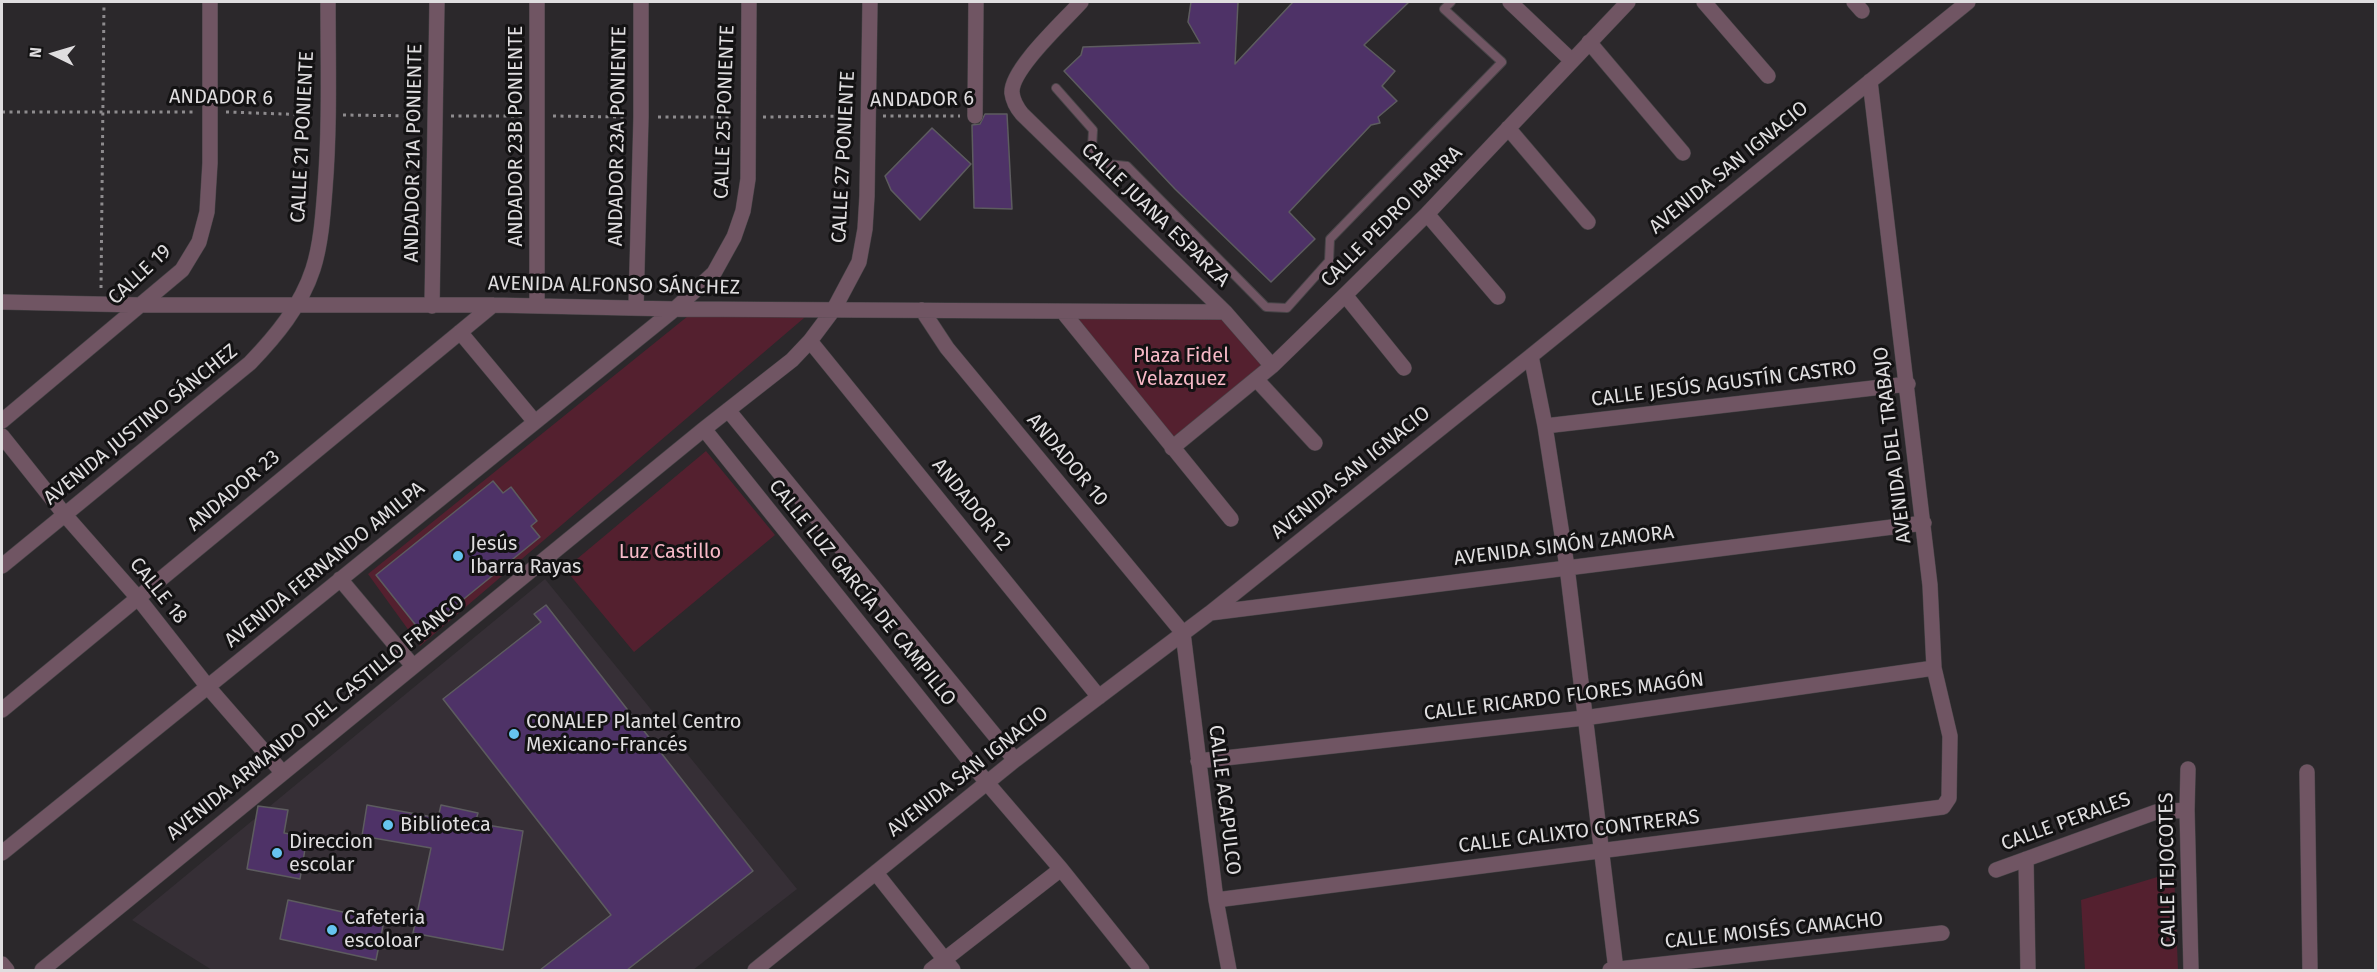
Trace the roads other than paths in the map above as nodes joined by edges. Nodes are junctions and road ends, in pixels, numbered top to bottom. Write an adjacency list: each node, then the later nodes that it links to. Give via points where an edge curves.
1 (210, 2): 28 (street, CALLE 19, via 207,212 199,242 182,270)
2 (328, 2): 30 (street, CALLE 21 PONIENTE, via 328,115 322,218 313,269)
3 (437, 2): 31 (street, ANDADOR 21A PONIENTE)
4 (537, 2): 32 (street, ANDADOR 23B PONIENTE)
5 (641, 2): 33 (street, ANDADOR 23A PONIENTE)
6 (749, 2): 34 (street, CALLE 25 PONIENTE, via 748,179 743,211 714,273)
7 (870, 2): 35 (street, CALLE 27 PONIENTE, via 865,229 859,262)
8 (976, 2): 20 (street)
9 (1081, 2): 38 (street, CALLE JUANA ESPARZA, via 1020,69 1012,94 1015,105)
10 (1450, 2): 19 (lane, via 1444,9 1502,62 1330,238 1329,261 1287,308 1266,307 1127,166 1108,164 1092,148 1093,130)
11 (1510, 2): 16 (street)
12 (1628, 2): 15 (street, CALLE PEDRO IBARRA)
13 (1704, 2): 17 (street)
14 (1968, 2): 18 (street, AVENIDA SAN IGNACIO)
15 (1589, 42): 16 (street, CALLE PEDRO IBARRA); 22 (street)
16 (1572, 60): 21 (street, CALLE PEDRO IBARRA)
17 (1768, 76)
18 (1870, 81): 41 (street, AVENIDA SAN IGNACIO); 45 (street, AVENIDA DEL TRABAJO)
19 (1056, 88)
20 (975, 116)
21 (1508, 128): 23 (street, CALLE PEDRO IBARRA); 24 (street)
22 (1683, 153)
23 (1428, 214): 25 (street, CALLE PEDRO IBARRA); 26 (street)
24 (1588, 222)
25 (1345, 295): 42 (street, CALLE PEDRO IBARRA); 43 (street)
26 (1498, 297)
27 (2, 302): 28 (street, AVENIDA ALFONSO SÁNCHEZ)
28 (141, 305): 30 (street, AVENIDA ALFONSO SÁNCHEZ); 47 (street, CALLE 19)
29 (493, 305): 31 (street, AVENIDA ALFONSO SÁNCHEZ); 32 (street, AVENIDA ALFONSO SÁNCHEZ); 39 (street, ANDADOR 23)
30 (296, 306): 31 (street, AVENIDA ALFONSO SÁNCHEZ); 54 (street, AVENIDA JUSTINO SÁNCHEZ, via 279,333 250,363)
31 (432, 306)
32 (537, 306): 33 (street, AVENIDA ALFONSO SÁNCHEZ)
33 (636, 307): 34 (street, AVENIDA ALFONSO SÁNCHEZ)
34 (675, 309): 35 (street, AVENIDA ALFONSO SÁNCHEZ); 48 (street, AVENIDA FERNANDO AMILPA)
35 (834, 309): 36 (street, AVENIDA ALFONSO SÁNCHEZ); 40 (street, AVENIDA ARMANDO DEL CASTILLO FRANCO)
36 (922, 310): 37 (street, AVENIDA ALFONSO SÁNCHEZ); 62 (street, ANDADOR 10, via 947,348)
37 (1063, 312): 38 (street, AVENIDA ALFONSO SÁNCHEZ); 53 (street)
38 (1225, 312): 42 (street, CALLE JUANA ESPARZA)
39 (460, 332): 48 (street); 60 (street, ANDADOR 23)
40 (810, 341): 46 (street, AVENIDA ARMANDO DEL CASTILLO FRANCO); 66 (street, ANDADOR 12)
41 (1531, 356): 49 (street); 61 (street, AVENIDA SAN IGNACIO)
42 (1272, 366): 44 (street, CALLE PEDRO IBARRA)
43 (1404, 368)
44 (1256, 380): 52 (street); 53 (street, CALLE PEDRO IBARRA)
45 (1908, 384): 49 (street, CALLE JESÚS AGUSTÍN CASTRO); 56 (street, AVENIDA DEL TRABAJO)
46 (728, 410): 50 (street, AVENIDA ARMANDO DEL CASTILLO FRANCO); 69 (street, CALLE LUZ GARCÍA DE CAMPILLO)
47 (2, 421)
48 (535, 422): 59 (street, AVENIDA FERNANDO AMILPA)
49 (1545, 426): 58 (street)
50 (704, 429): 63 (street, AVENIDA ARMANDO DEL CASTILLO FRANCO); 74 (street, CALLE LUZ GARCÍA DE CAMPILLO)
51 (2, 436): 54 (street, CALLE 18)
52 (1315, 443)
53 (1172, 448): 55 (street)
54 (65, 515): 57 (street, AVENIDA JUSTINO SÁNCHEZ); 60 (street, CALLE 18)
55 (1231, 519)
56 (1924, 523): 58 (street, AVENIDA SIMÓN ZAMORA); 64 (street, AVENIDA DEL TRABAJO)
57 (2, 566)
58 (1567, 567): 61 (street, AVENIDA SIMÓN ZAMORA); 68 (street)
59 (340, 579): 63 (street); 65 (street, AVENIDA FERNANDO AMILPA)
60 (138, 598): 65 (street, CALLE 18); 67 (street, ANDADOR 23)
61 (1210, 613): 62 (street, AVENIDA SAN IGNACIO)
62 (1183, 633): 66 (street, AVENIDA SAN IGNACIO); 70 (street, CALLE ACAPULCO)
63 (413, 666): 72 (street, AVENIDA ARMANDO DEL CASTILLO FRANCO)
64 (1934, 668): 68 (street, CALLE RICARDO FLORES MAGÓN); 75 (street, AVENIDA DEL TRABAJO, via 1950,736)
65 (208, 687): 72 (street, CALLE 18); 78 (street, AVENIDA FERNANDO AMILPA)
66 (1099, 697): 69 (street, AVENIDA SAN IGNACIO)
67 (2, 710)
68 (1584, 718): 70 (street, CALLE RICARDO FLORES MAGÓN); 77 (street)
69 (1015, 760): 74 (street, AVENIDA SAN IGNACIO)
70 (1198, 761): 83 (street, CALLE ACAPULCO)
71 (2188, 769): 76 (street, CALLE TEJOCOTES)
72 (282, 772): 89 (street, AVENIDA ARMANDO DEL CASTILLO FRANCO)
73 (2307, 772): 97 (street)
74 (988, 784): 80 (street, CALLE LUZ GARCÍA DE CAMPILLO); 82 (street, AVENIDA SAN IGNACIO)
75 (1946, 803): 77 (street, CALLE CALIXTO CONTRERAS, via 1943,807)
76 (2187, 810): 79 (street, CALLE PERALES, via 2156,812); 96 (street, CALLE TEJOCOTES)
77 (1601, 850): 83 (street, CALLE CALIXTO CONTRERAS); 94 (street)
78 (2, 853)
79 (2026, 859): 81 (street, CALLE PERALES); 95 (street)
80 (1061, 869): 86 (street); 91 (street, CALLE LUZ GARCÍA DE CAMPILLO)
81 (1996, 870)
82 (876, 873): 86 (street); 87 (street, AVENIDA SAN IGNACIO)
83 (1216, 900): 92 (street, CALLE ACAPULCO)
84 (1942, 933): 94 (street, CALLE MOISÉS CAMACHO)
85 (2, 964): 88 (street)
86 (948, 965): 90 (street)
87 (764, 968)
88 (7, 970)
89 (42, 970)
90 (931, 970)
91 (1142, 970)
92 (1229, 970)
93 (1610, 970): 94 (street, CALLE MOISÉS CAMACHO)
94 (1616, 970)
95 (2028, 970)
96 (2191, 970)
97 (2310, 970)

